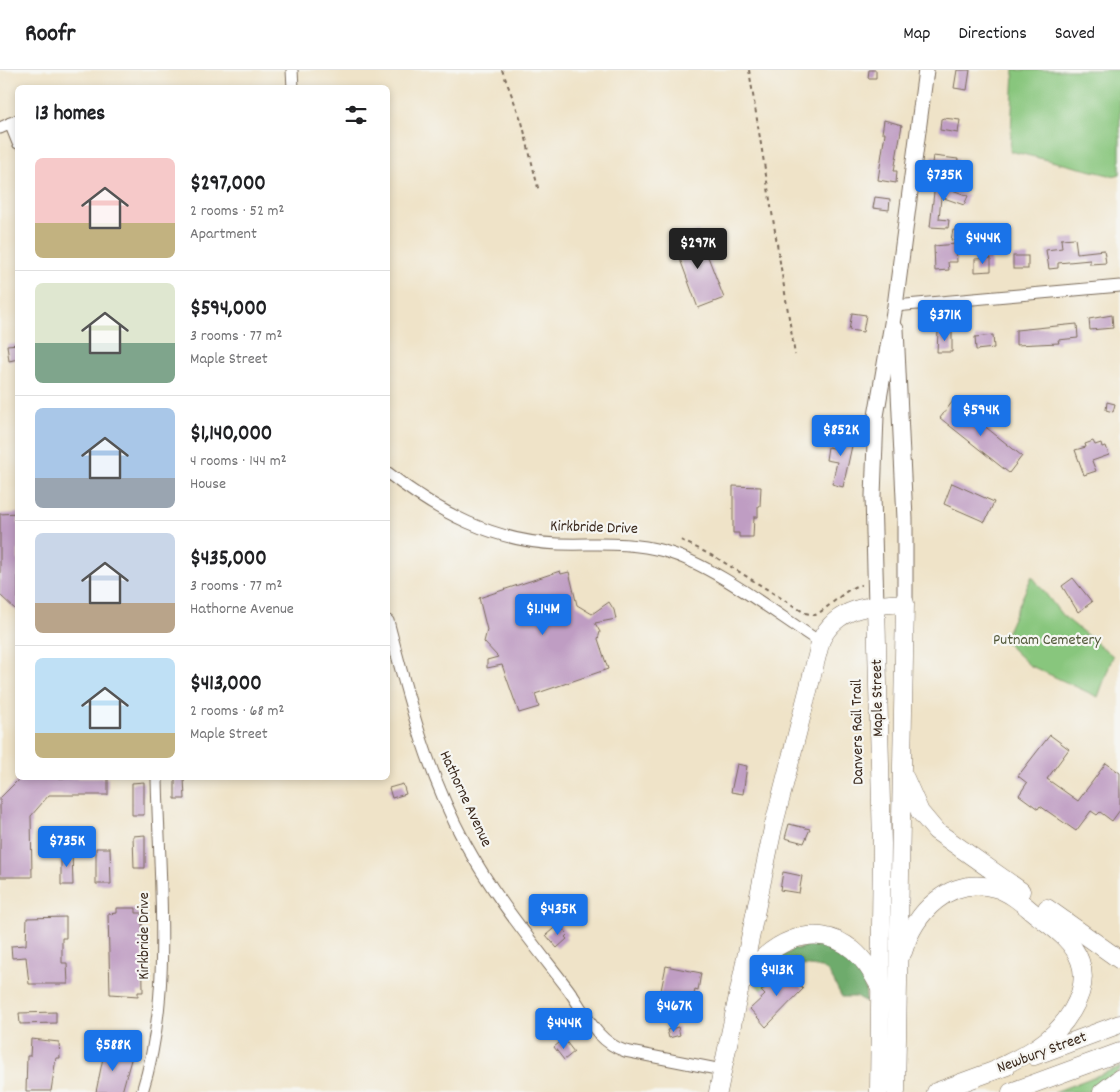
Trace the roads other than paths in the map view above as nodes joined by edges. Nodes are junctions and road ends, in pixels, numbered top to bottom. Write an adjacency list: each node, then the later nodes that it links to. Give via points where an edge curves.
1 (292, 70): 3 (street)
2 (926, 70): 7 (main road, Maple Street)
3 (294, 85)
4 (9, 124): 5 (street)
5 (15, 137)
6 (1120, 286): 7 (street)
7 (894, 306): 9 (main road, Maple Street, via 905,511); 10 (main road, Maple Street, via 873,458)
8 (390, 475): 12 (street, Kirkbride Drive, via 454,517 486,530 536,542 637,546 682,558 720,578)
9 (905, 603): 10 (main road); 13 (main road, Maple Street)
10 (870, 606): 12 (main road, via 846,613 835,621); 16 (main road, Maple Street)
11 (390, 628): 21 (street, Hathorne Avenue, via 418,731 436,783 464,843 598,1035 626,1052)
12 (820, 642): 17 (main road, via 779,803)
13 (901, 760): 15 (main road, via 913,800 936,831); 16 (main road, Maple Street)
14 (157, 780): 23 (street, Kirkbride Drive, via 160,984 153,1042)
15 (1120, 960)
16 (889, 987): 17 (main road, via 851,949 832,939 811,936 788,940 767,953 748,974); 20 (main road, via 907,939 919,916 931,903 962,888 996,888 1012,896 1073,947 1082,976 1070,1014 1038,1047); 25 (main road, Maple Street); 26 (main road, Maple Street)
17 (737, 996): 21 (main road)
18 (1120, 1024): 20 (main road, Newbury Street)
19 (1120, 1052): 28 (main road, Newbury Street)
20 (997, 1069): 27 (main road, Newbury Street)
21 (722, 1070): 24 (main road)
22 (1120, 1078): 29 (main road)
23 (142, 1092)
24 (718, 1092)
25 (879, 1092)
26 (896, 1092)
27 (936, 1092)
28 (1011, 1092)
29 (1102, 1092)

